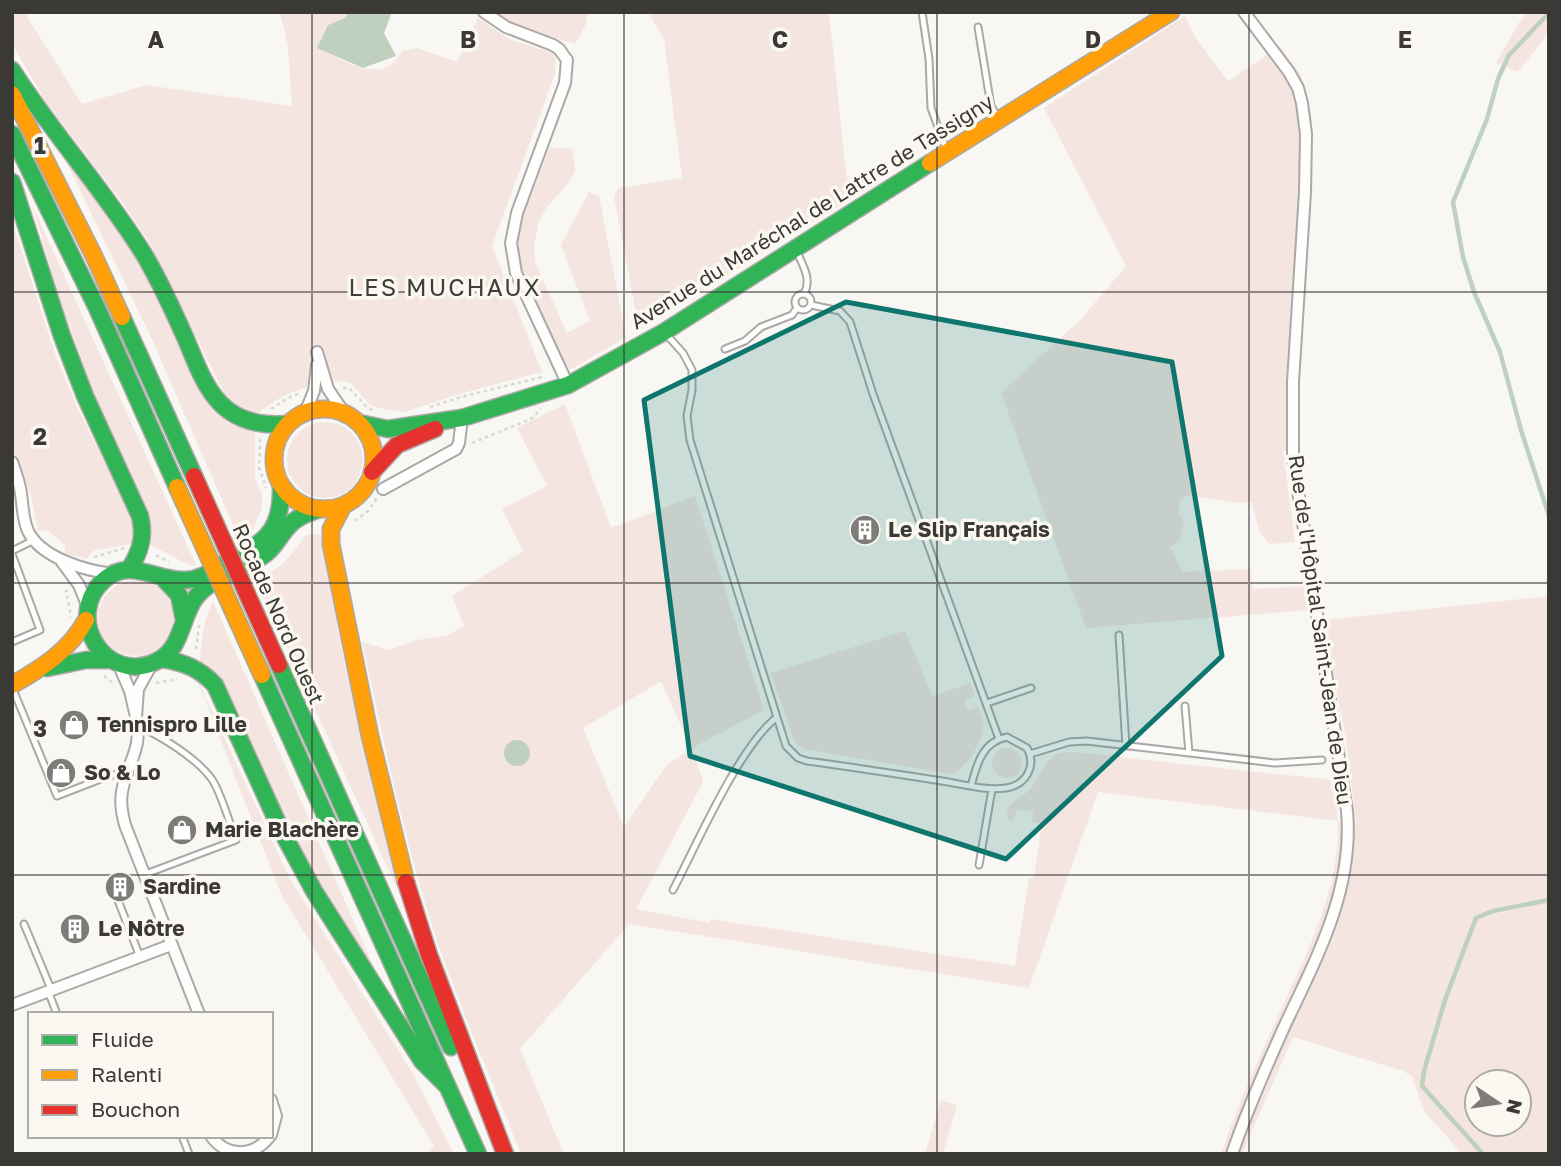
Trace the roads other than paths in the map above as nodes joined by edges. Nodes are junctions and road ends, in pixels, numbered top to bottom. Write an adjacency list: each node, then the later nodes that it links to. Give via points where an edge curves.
1 (484, 12): 18 (street, via 506,27 559,49 567,60 565,83 517,213 511,243 516,273)
2 (922, 12): 10 (lane, via 932,108)
3 (1171, 12): 8 (main road, Avenue du Maréchal de Lattre de Tassigny)
4 (1244, 12): 77 (street, Rue de l'Hôpital Saint-Jean de Dieu, via 1297,85 1302,103 1306,149 1293,458 1349,842 1329,928)
5 (978, 27): 8 (lane, via 991,106)
6 (12, 70): 22 (main road, via 131,234 218,401 250,423)
7 (12, 94): 75 (main road, Rocade Nord Ouest, bridge, via 93,254)
8 (999, 118): 10 (main road, Avenue du Maréchal de Lattre de Tassigny)
9 (12, 134): 66 (main road, Rocade Nord Ouest, bridge, via 97,308)
10 (947, 151): 12 (main road, Avenue du Maréchal de Lattre de Tassigny)
11 (12, 182): 32 (main road, via 62,336 140,516 142,547)
12 (795, 250): 13 (lane, via 806,274); 16 (main road, Avenue du Maréchal de Lattre de Tassigny)
13 (804, 294): 14 (lane); 15 (lane, via 796,298)
14 (811, 304): 15 (lane, via 805,310); 43 (lane, via 840,311 850,322)
15 (797, 308): 17 (lane, via 792,315)
16 (664, 332): 18 (main road, Avenue du Maréchal de Lattre de Tassigny); 45 (lane, via 692,370 687,416 690,440)
17 (725, 349)
18 (568, 385): 20 (main road, Avenue du Maréchal de Lattre de Tassigny)
19 (305, 413): 21 (main road, Avenue du Maréchal de Lattre de Tassigny, via 325,410); 21 (street, via 315,385 317,352 333,398); 22 (main road)
20 (462, 418): 21 (main road, Avenue du Maréchal de Lattre de Tassigny, via 388,429); 24 (main road, Avenue du Maréchal de Lattre de Tassigny, via 397,445); 26 (street, via 456,449)
21 (352, 419): 24 (main road, via 369,438)
22 (288, 424): 25 (main road, via 274,453)
23 (12, 461): 29 (street, via 24,520)
24 (372, 472): 27 (main road, Avenue du Maréchal de Lattre de Tassigny, via 362,492)
25 (281, 485): 28 (main road, via 300,503); 33 (main road, via 278,518 260,546 197,578)
26 (383, 489)
27 (343, 506): 28 (main road); 76 (main road, via 331,529 331,544 386,805 437,979)
28 (320, 509): 35 (main road, via 295,520 264,556 204,589 192,601)
29 (34, 540): 30 (lane); 31 (street)
30 (12, 553): 37 (lane, via 40,631)
31 (57, 557): 32 (street, via 84,570); 34 (street, via 79,585)
32 (121, 571): 33 (main road, via 145,569); 34 (main road, via 97,587)
33 (160, 575): 35 (main road, via 179,595)
34 (87, 613): 39 (main road, via 93,643); 40 (main road, via 69,646)
35 (183, 626): 38 (main road, via 176,645)
36 (1119, 635): 48 (lane)
37 (12, 642)
38 (157, 661): 39 (main road, via 132,667); 46 (street, via 138,689); 66 (main road, via 192,666 215,685 314,891 422,1061)
39 (114, 662): 40 (main road, via 76,662); 46 (street, via 130,691)
40 (38, 670): 41 (main road)
41 (12, 686): 52 (lane, via 57,796 111,775)
42 (1031, 688): 43 (lane)
43 (987, 704): 47 (lane)
44 (1185, 706): 49 (lane)
45 (776, 719): 53 (lane, via 786,746 798,758); 58 (lane, via 763,728 731,779)
46 (137, 722): 52 (street, via 138,747); 56 (lane, via 212,779 236,840)
47 (999, 739): 50 (lane, via 1015,740); 53 (lane, via 985,749)
48 (1126, 746): 49 (lane); 50 (lane, via 1069,742)
49 (1189, 753): 51 (lane, via 1275,763)
50 (1030, 754): 54 (lane, via 1030,769 1021,783)
51 (1322, 760)
52 (127, 774): 56 (street, via 123,816)
53 (971, 786): 54 (lane)
54 (992, 789): 55 (lane)
55 (979, 865)
56 (143, 875): 60 (street)
57 (114, 890): 61 (lane)
58 (673, 890)
59 (24, 924): 62 (lane)
60 (171, 945): 61 (street); 65 (street)
61 (140, 957): 62 (street)
62 (50, 991): 63 (street); 64 (lane)
63 (12, 1005)
64 (56, 1012)
65 (198, 1012)
66 (448, 1087): 74 (main road, Rocade Nord Ouest)
67 (273, 1106): 68 (street)
68 (273, 1127)
69 (183, 1138): 73 (lane)
70 (213, 1138): 72 (street)
71 (268, 1138): 72 (street, via 254,1150)
72 (229, 1152)
73 (190, 1154)
74 (478, 1154)
75 (499, 1154)
76 (506, 1154)
77 (1232, 1154)

